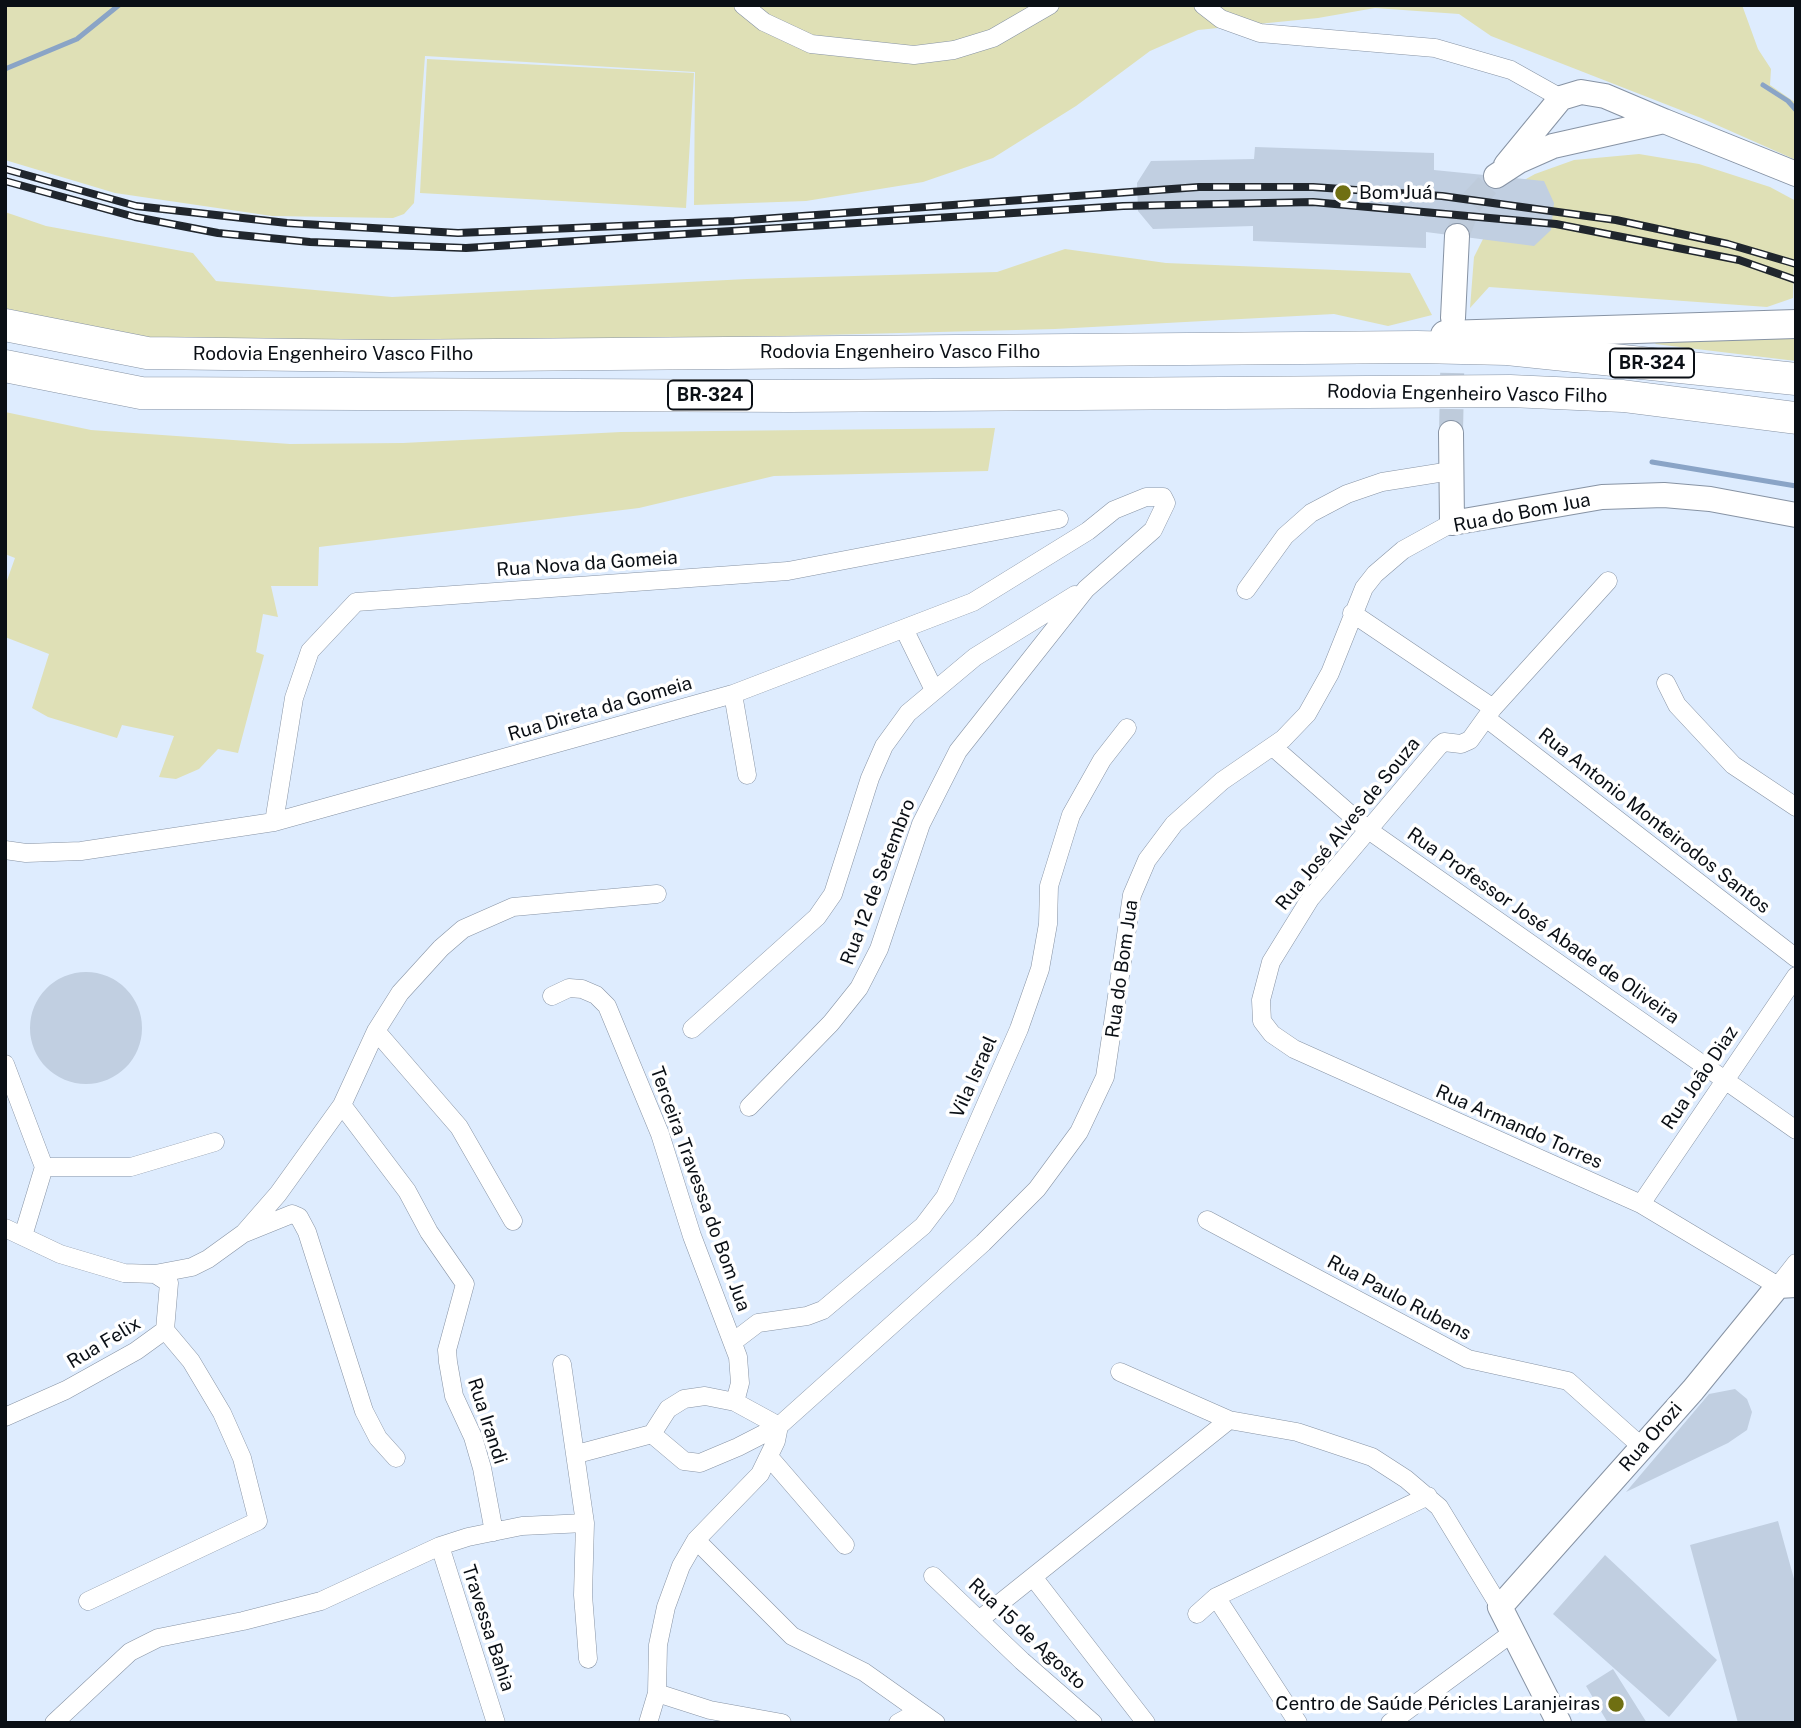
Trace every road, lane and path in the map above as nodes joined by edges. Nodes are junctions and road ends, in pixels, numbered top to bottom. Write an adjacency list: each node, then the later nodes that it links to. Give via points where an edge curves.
1 (743, 5): 2 (street, via 764,22 811,44 914,55 954,50 993,38)
2 (1050, 5)
3 (1203, 5): 4 (street, via 1221,19 1260,33 1435,48 1511,70)
4 (1561, 99): 5 (street, via 1581,92 1605,96); 5 (street, via 1498,174 1553,146)
5 (1664, 121): 6 (street)
6 (1796, 174)
7 (1457, 236): 8 (street)
8 (1453, 318)
9 (1796, 324): 11 (main road, via 1499,332)
10 (5, 325): 11 (highway, Rodovia Engenheiro Vasco Filho / BR-324, via 146,353 380,356)
11 (1319, 348): 13 (highway, Rodovia Engenheiro Vasco Filho / BR-324, via 1507,349)
12 (5, 366): 14 (highway, Rodovia Engenheiro Vasco Filho / BR-324, via 141,393 804,396 1510,391 1623,396)
13 (1796, 379)
14 (1786, 418)
15 (1451, 433): 16 (street)
16 (1451, 471): 20 (street); 23 (street, via 1382,482 1311,513 1286,536)
17 (1166, 503): 22 (street, Rua 12 de Setembro, via 1160,520 1141,543); 28 (street, Rua Direta da Gomeia, via 1163,498 1146,497 1114,510 973,602)
18 (1796, 515): 20 (street, Rua do Bom Jua, via 1664,495 1602,497)
19 (1059, 519): 34 (street, Rua Nova da Gomeia, via 788,571 356,602 310,651 294,698)
20 (1452, 523): 24 (street, Rua do Bom Jua, via 1388,561 1363,588)
21 (1608, 581): 29 (street, Rua José Alves de Souza)
22 (1086, 589): 27 (street, via 975,657); 47 (street, Rua 12 de Setembro, via 958,751 921,824 879,948 859,988)
23 (1245, 590)
24 (1352, 613): 29 (street, Rua Antonio Monteirodos Santos); 31 (street, Rua do Bom Jua, via 1320,694 1295,728)
25 (908, 637): 27 (street)
26 (1666, 683): 33 (street, via 1677,705 1734,765)
27 (934, 690): 42 (street, via 908,713 884,746 833,894 817,917)
28 (733, 694): 32 (street); 34 (street, Rua Direta da Gomeia)
29 (1489, 713): 35 (street, Rua José Alves de Souza, via 1470,740 1438,746); 38 (street, Rua Antonio Monteirodos Santos)
30 (1127, 729): 61 (street, Vila Israel, via 1102,760 1072,815 1049,886 1040,970 945,1198 923,1226 823,1310 758,1323)
31 (1273, 747): 35 (street, Rua Professor José Abade de Oliveira); 67 (street, Rua do Bom Jua, via 1222,781 1174,824 1147,860 1132,894 1105,1077 1079,1132 1037,1189 984,1243)
32 (747, 775)
33 (1796, 807)
34 (274, 822): 36 (street, Rua Direta da Gomeia, via 81,851)
35 (1367, 829): 41 (street, Rua José Alves de Souza, via 1286,934 1271,962); 45 (street, Rua Professor José Abade de Oliveira)
36 (5, 850)
37 (657, 894): 43 (street, via 551,901 486,917 440,948 400,993)
38 (1796, 958)
39 (1796, 976): 45 (street, Rua João Diaz)
40 (552, 996): 61 (street, Terceira Travessa do Bom Jua, via 569,988 582,989 607,1006 642,1087)
41 (1261, 1000): 51 (street, Rua Armando Torres, via 1262,1021 1294,1049)
42 (692, 1029)
43 (376, 1031): 46 (street); 53 (street, via 459,1127)
44 (5, 1063): 50 (street)
45 (1724, 1079): 48 (street, Rua Professor José Abade de Oliveira); 51 (street, Rua João Diaz)
46 (342, 1105): 55 (street); 75 (street, Rua Irandi, via 407,1191 465,1284 447,1350 448,1362 454,1396 482,1468)
47 (748, 1107)
48 (1796, 1130)
49 (215, 1142): 50 (street, via 131,1167)
50 (44, 1167): 56 (street)
51 (1641, 1204): 59 (street, Rua Armando Torres)
52 (1207, 1220): 69 (street, Rua Paulo Rubens, via 1468,1359 1568,1381)
53 (513, 1222)
54 (5, 1228): 56 (street)
55 (244, 1233): 58 (street, via 192,1266); 71 (street, via 292,1214 299,1217 364,1411 378,1438)
56 (23, 1236): 58 (street, via 94,1266)
57 (1796, 1263): 59 (street, Rua Orozi)
58 (155, 1274): 60 (street, Rua Felix, via 169,1283)
59 (1787, 1286): 69 (street, Rua Orozi)
60 (166, 1330): 65 (street, Rua Felix, via 66,1390); 82 (street, via 222,1413 242,1458 258,1521)
61 (733, 1342): 64 (street, Terceira Travessa do Bom Jua, via 740,1371)
62 (562, 1364): 70 (street)
63 (1120, 1372): 66 (street)
64 (735, 1402): 67 (street); 68 (street, via 705,1396 684,1399 668,1409)
65 (5, 1417)
66 (1229, 1420): 73 (street, via 1341,1444 1372,1457); 80 (street)
67 (779, 1426): 68 (street, Rua do Bom Jua, via 699,1462 684,1461); 72 (street)
68 (652, 1434): 70 (street)
69 (1642, 1447): 83 (street, Rua Orozi)
70 (576, 1454): 74 (street)
71 (396, 1458)
72 (769, 1458): 76 (street, via 760,1474); 77 (street)
73 (1428, 1496): 81 (street); 83 (street)
74 (585, 1523): 75 (street); 87 (street, via 583,1595)
75 (494, 1531): 78 (street)
76 (696, 1540): 88 (street, via 666,1607 658,1645); 89 (street, via 792,1636 864,1672)
77 (845, 1545)
78 (440, 1546): 90 (street, via 321,1601 144,1644 103,1675); 91 (street, Travessa Bahia)
79 (933, 1576): 85 (street, Rua 15 de Agosto)
80 (1033, 1577): 85 (street); 97 (street)
81 (1216, 1597): 84 (street); 98 (street)
82 (88, 1601)
83 (1500, 1607): 86 (street)
84 (1197, 1614)
85 (979, 1620): 96 (street, Rua 15 de Agosto)
86 (1512, 1633): 99 (street); 100 (street)
87 (588, 1659)
88 (657, 1693): 92 (street); 93 (street, via 710,1710)
89 (918, 1712): 94 (street); 95 (street)
90 (54, 1723)
91 (496, 1723)
92 (648, 1723)
93 (782, 1723)
94 (898, 1723)
95 (936, 1723)
96 (1093, 1723)
97 (1146, 1723)
98 (1298, 1723)
99 (1390, 1723)
100 (1559, 1723)

